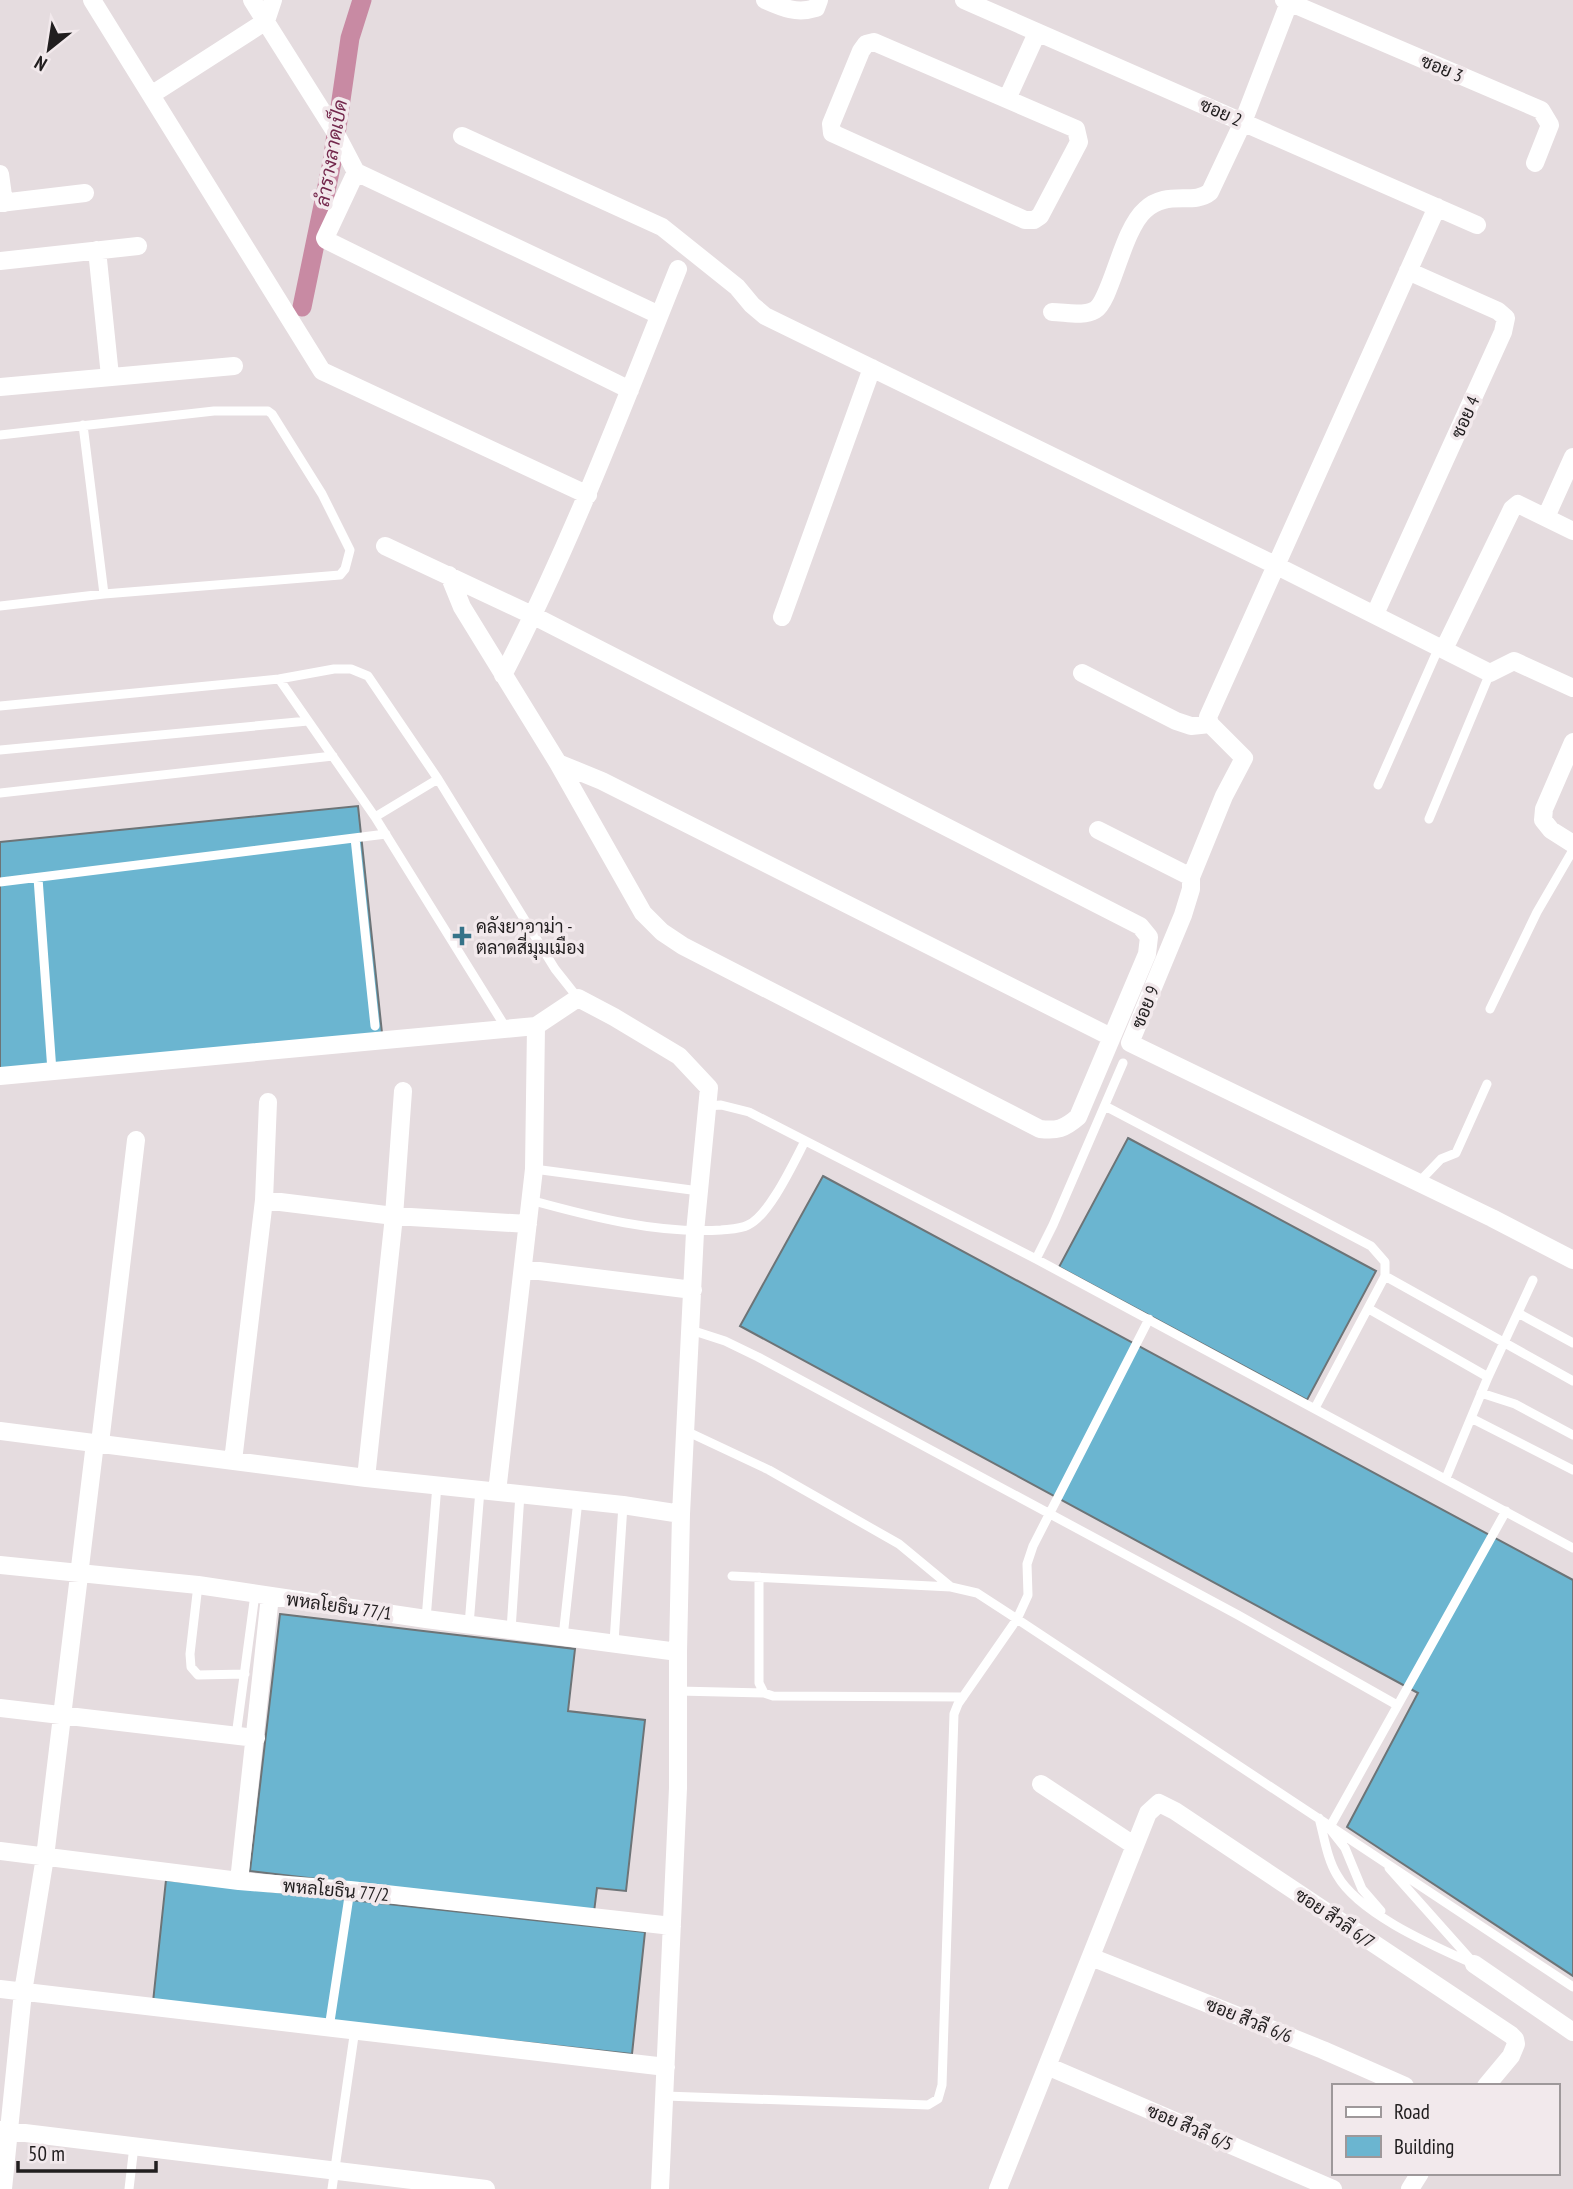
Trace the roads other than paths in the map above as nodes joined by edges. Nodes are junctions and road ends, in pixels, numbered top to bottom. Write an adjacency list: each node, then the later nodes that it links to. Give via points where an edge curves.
1 (92, 0): 10 (street)
2 (252, 0): 8 (street)
3 (273, 0): 8 (street)
4 (765, 0): 5 (street, via 793,12 816,8)
5 (820, 0)
6 (964, 0): 9 (street, ซอย 2)
7 (1287, 1): 12 (street); 14 (street, ซอย 3, via 1541,110 1550,125)
8 (266, 21): 10 (street); 15 (street)
9 (1037, 33): 11 (street); 12 (street, ซอย 2)
10 (151, 95): 36 (street, via 322,371)
11 (1007, 99): 11 (street, via 874,42 861,51 831,124 832,133 1025,220 1034,220 1079,135 1076,129)
12 (1243, 122): 19 (street, ซอย 2); 26 (street, via 1205,197 1166,198 1143,211 1097,310)
13 (462, 136): 29 (street, via 662,227 737,287 765,316)
14 (1535, 163)
15 (356, 172): 27 (street); 32 (street, via 326,240)
16 (0, 174): 18 (street)
17 (85, 193): 18 (street)
18 (2, 203)
19 (1437, 207): 20 (street, ซอย 2); 25 (street)
20 (1478, 225)
21 (138, 246): 22 (street)
22 (97, 250): 23 (street); 30 (street)
23 (0, 261)
24 (678, 269): 27 (street)
25 (1408, 271): 40 (street); 44 (street, ซอย 4, via 1506,317)
26 (1052, 312)
27 (659, 315): 32 (street)
28 (234, 366): 30 (street)
29 (872, 368): 40 (street); 46 (street)
30 (110, 376): 31 (street)
31 (0, 387)
32 (629, 390): 36 (street)
33 (83, 425): 34 (lane); 42 (lane); 42 (lane, via 214,411 268,411 322,494 350,550 340,575)
34 (0, 435)
35 (1573, 457): 37 (street)
36 (588, 495): 45 (street)
37 (1546, 517): 38 (street); 47 (street, via 1518,504 1512,509)
38 (1573, 531)
39 (385, 546): 41 (street)
40 (1275, 565): 44 (street); 55 (street, via 1208,717)
41 (449, 575): 45 (street); 50 (street, via 462,607)
42 (104, 594): 43 (lane)
43 (0, 606)
44 (1376, 614): 47 (street)
45 (534, 616): 50 (street); 78 (street, via 1140,926 1149,937 1147,954)
46 (782, 617)
47 (1441, 648): 49 (street); 61 (lane)
48 (1082, 673): 55 (street, via 1175,721 1191,726)
49 (1490, 673): 52 (street, via 1514,661); 64 (lane)
50 (503, 675): 59 (street)
51 (279, 679): 53 (lane); 54 (lane); 60 (lane, via 351,669 368,676)
52 (1573, 688)
53 (0, 706)
54 (308, 721): 57 (lane); 58 (lane)
55 (1210, 724): 70 (street, ซอย 9, via 1244,758)
56 (1573, 742): 68 (street, via 1543,820)
57 (0, 750)
58 (332, 756): 62 (lane); 63 (lane)
59 (558, 763): 78 (street); 78 (street, via 643,913 663,932 1040,1129 1056,1131 1078,1117)
60 (438, 779): 63 (lane); 73 (lane, via 555,969)
61 (1378, 785)
62 (0, 793)
63 (375, 817): 66 (lane)
64 (1429, 819)
65 (1098, 830): 70 (street)
66 (386, 834): 67 (lane); 77 (lane)
67 (355, 838): 71 (lane); 75 (lane)
68 (1573, 844)
69 (1573, 850): 74 (lane)
70 (1191, 877): 90 (street, ซอย 9, via 1183,915 1130,1043)
71 (38, 878): 72 (lane); 80 (lane)
72 (0, 882)
73 (578, 998): 76 (street); 85 (street, via 679,1056 709,1088)
74 (1490, 1009)
75 (375, 1026)
76 (536, 1026): 77 (street); 89 (street)
77 (506, 1028): 80 (street)
78 (1111, 1037)
79 (1123, 1063): 86 (lane)
80 (52, 1071): 81 (street)
81 (0, 1076)
82 (1487, 1084): 90 (lane, via 1455,1153 1441,1159)
83 (403, 1091): 94 (street)
84 (268, 1102): 92 (street)
85 (708, 1106): 88 (lane, via 749,1112); 91 (street)
86 (1105, 1106): 97 (lane); 100 (lane, via 1371,1246 1385,1262)
87 (136, 1140): 117 (street)
88 (805, 1141): 96 (lane, via 761,1215 748,1226); 97 (lane)
89 (534, 1168): 91 (lane); 93 (street)
90 (1419, 1182): 98 (street, ซอย 9)
91 (699, 1191): 96 (street)
92 (264, 1200): 94 (street); 118 (street)
93 (530, 1200): 95 (street); 96 (lane, via 615,1220)
94 (394, 1216): 95 (street); 120 (street)
95 (528, 1224): 99 (street)
96 (695, 1231): 102 (street)
97 (1036, 1259): 105 (lane)
98 (1573, 1261)
99 (523, 1269): 102 (street); 123 (street)
100 (1385, 1276): 103 (lane); 108 (lane)
101 (1533, 1280): 104 (lane)
102 (693, 1290): 106 (street)
103 (1369, 1309): 109 (lane); 112 (lane)
104 (1518, 1313): 107 (lane); 108 (lane)
105 (1149, 1319): 112 (lane); 129 (lane)
106 (691, 1330): 115 (street); 129 (lane, via 758,1357)
107 (1573, 1343)
108 (1504, 1344): 109 (lane); 110 (lane)
109 (1488, 1377): 111 (lane)
110 (1573, 1381)
111 (1481, 1393): 113 (lane); 116 (lane, via 1515,1404)
112 (1315, 1408): 121 (lane)
113 (1471, 1418): 119 (lane); 121 (lane)
114 (0, 1431): 117 (street)
115 (686, 1432): 128 (street); 136 (lane, via 769,1470 899,1544)
116 (1573, 1435)
117 (97, 1443): 118 (street); 132 (street)
118 (233, 1461): 120 (street)
119 (1573, 1470)
120 (366, 1478): 122 (street)
121 (1446, 1478): 127 (lane)
122 (437, 1485): 123 (street); 138 (lane)
123 (488, 1491): 124 (street); 140 (lane)
124 (520, 1494): 125 (street); 141 (lane)
125 (578, 1500): 126 (street); 142 (lane)
126 (622, 1505): 128 (street); 143 (lane)
127 (1506, 1511): 130 (lane); 149 (lane)
128 (681, 1514): 144 (street)
129 (1049, 1514): 139 (lane, via 1028,1560 1028,1595); 149 (lane)
130 (1573, 1548)
131 (0, 1565): 132 (street, พหลโยธิน 77/1)
132 (80, 1573): 135 (street, พหลโยธิน 77/1); 151 (street)
133 (732, 1576): 134 (lane)
134 (759, 1577): 136 (lane); 147 (lane, via 759,1683)
135 (198, 1586): 137 (street, พหลโยธิน 77/1); 145 (lane, via 191,1667 198,1675)
136 (951, 1587): 139 (lane, via 977,1593)
137 (262, 1595): 138 (street, พหลโยธิน 77/1); 145 (lane); 153 (street)
138 (426, 1619): 140 (street, พหลโยธิน 77/1)
139 (1017, 1619): 148 (lane); 155 (lane)
140 (469, 1625): 141 (street, พหลโยธิน 77/1)
141 (511, 1630): 142 (street, พหลโยธิน 77/1)
142 (563, 1637): 143 (street, พหลโยธิน 77/1)
143 (614, 1642): 144 (street, พหลโยธิน 77/1)
144 (678, 1652): 146 (street)
145 (245, 1674): 152 (lane)
146 (678, 1691): 147 (lane); 164 (street)
147 (764, 1693): 148 (lane)
148 (963, 1696): 177 (lane, via 954,1714 938,2099 929,2105)
149 (1397, 1705): 156 (lane)
150 (0, 1708): 151 (street)
151 (62, 1715): 152 (street); 160 (street)
152 (236, 1736): 153 (street)
153 (256, 1738): 161 (street)
154 (1041, 1784): 157 (street)
155 (1319, 1817): 156 (lane); 163 (lane, via 1345,1848 1362,1889); 163 (lane, via 1342,1883)
156 (1331, 1825): 159 (lane)
157 (1135, 1846): 165 (street); 176 (street, ซอย สีวลี 6/7, via 1148,1813 1158,1803 1175,1811 1511,2035 1515,2050)
158 (0, 1851): 160 (street, พหลโยธิน 77/2)
159 (1373, 1853): 166 (lane); 167 (lane)
160 (45, 1857): 161 (street, พหลโยธิน 77/2); 169 (street)
161 (239, 1881): 162 (street, พหลโยธิน 77/2)
162 (350, 1890): 164 (street, พหลโยธิน 77/2); 170 (lane)
163 (1393, 1923): 166 (lane)
164 (672, 1926): 174 (street)
165 (1091, 1957): 173 (street); 175 (street, ซอย สีวลี 6/6)
166 (1474, 1964): 172 (street)
167 (1573, 1987)
168 (0, 1989): 169 (street)
169 (23, 1992): 170 (street); 178 (street)
170 (329, 2028): 171 (street)
171 (355, 2029): 174 (street); 180 (lane)
172 (1573, 2032)
173 (1047, 2066): 181 (street); 187 (street, ซอย สีวลี 6/5)
174 (666, 2067): 177 (street)
175 (1400, 2084)
176 (1488, 2084)
177 (665, 2096): 186 (street)
178 (4, 2130): 179 (street); 182 (street)
179 (134, 2146): 180 (street); 183 (lane)
180 (335, 2170): 184 (lane); 185 (street)
181 (1005, 2187)
182 (3, 2189)
183 (129, 2189)
184 (332, 2189)
185 (486, 2189)
186 (660, 2189)
187 (1333, 2189)

